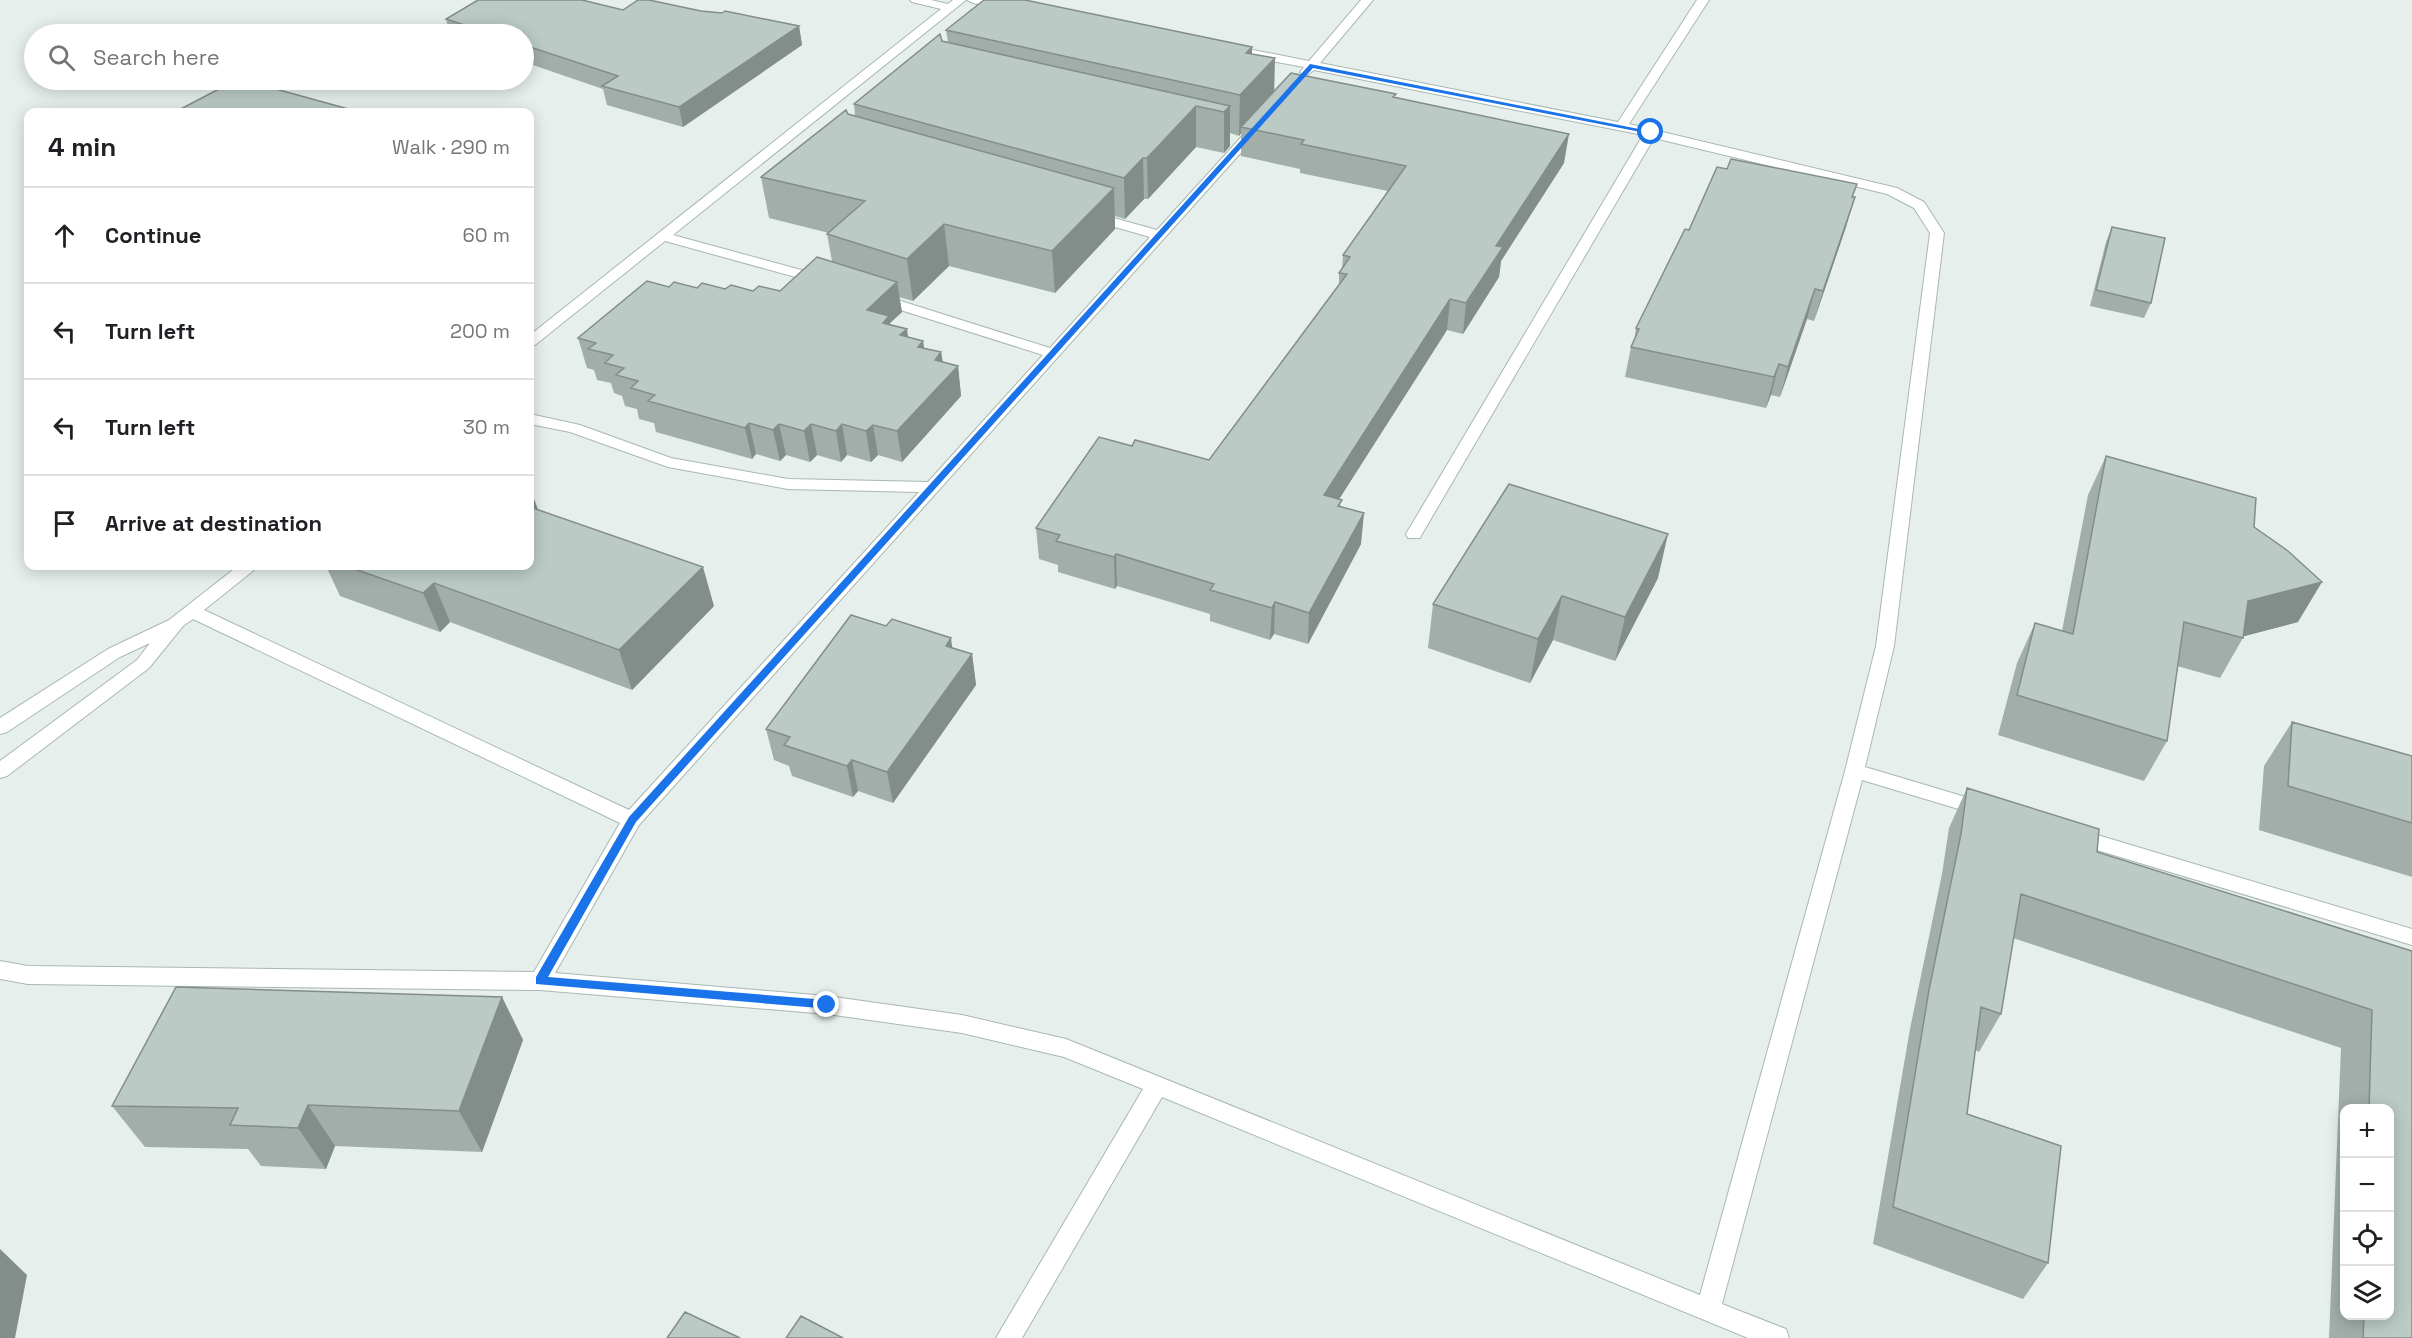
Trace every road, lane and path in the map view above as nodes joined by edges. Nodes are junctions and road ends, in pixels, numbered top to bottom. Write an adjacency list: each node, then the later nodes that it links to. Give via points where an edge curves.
1 (916, 0): 5 (street)
2 (973, 0): 6 (street)
3 (1367, 0): 8 (street)
4 (1703, 0): 11 (street)
5 (955, 4): 15 (street)
6 (1019, 9)
7 (1218, 47): 8 (street)
8 (1312, 66): 9 (street); 11 (street)
9 (1296, 83)
10 (1266, 117): 14 (street, via 1237,141)
11 (1621, 126): 12 (street)
12 (1651, 132): 22 (street); 27 (street, via 1892,191 1919,205 1937,233 1885,646)
13 (1079, 212): 14 (street)
14 (1159, 235): 19 (street)
15 (662, 236): 16 (street); 18 (street)
16 (831, 283)
17 (864, 294): 19 (street)
18 (534, 339)
19 (1052, 353): 21 (street)
20 (534, 420): 21 (street, via 574,428 668,462 788,484)
21 (933, 487): 29 (street)
22 (1414, 534)
23 (243, 570): 24 (street)
24 (184, 617): 25 (street, via 114,653); 26 (street, via 143,664); 29 (street)
25 (0, 727)
26 (0, 771)
27 (1855, 771): 28 (street); 37 (street)
28 (2003, 815)
29 (632, 820): 34 (street)
30 (2060, 832): 31 (street)
31 (2412, 937)
32 (0, 970): 33 (street)
33 (28, 975): 34 (street); 35 (street)
34 (540, 981): 36 (street, via 827,1005 962,1024 1066,1048)
35 (0, 983)
36 (1158, 1084): 37 (street); 38 (street)
37 (1708, 1310): 39 (street)
38 (1008, 1338)
39 (1777, 1338)

